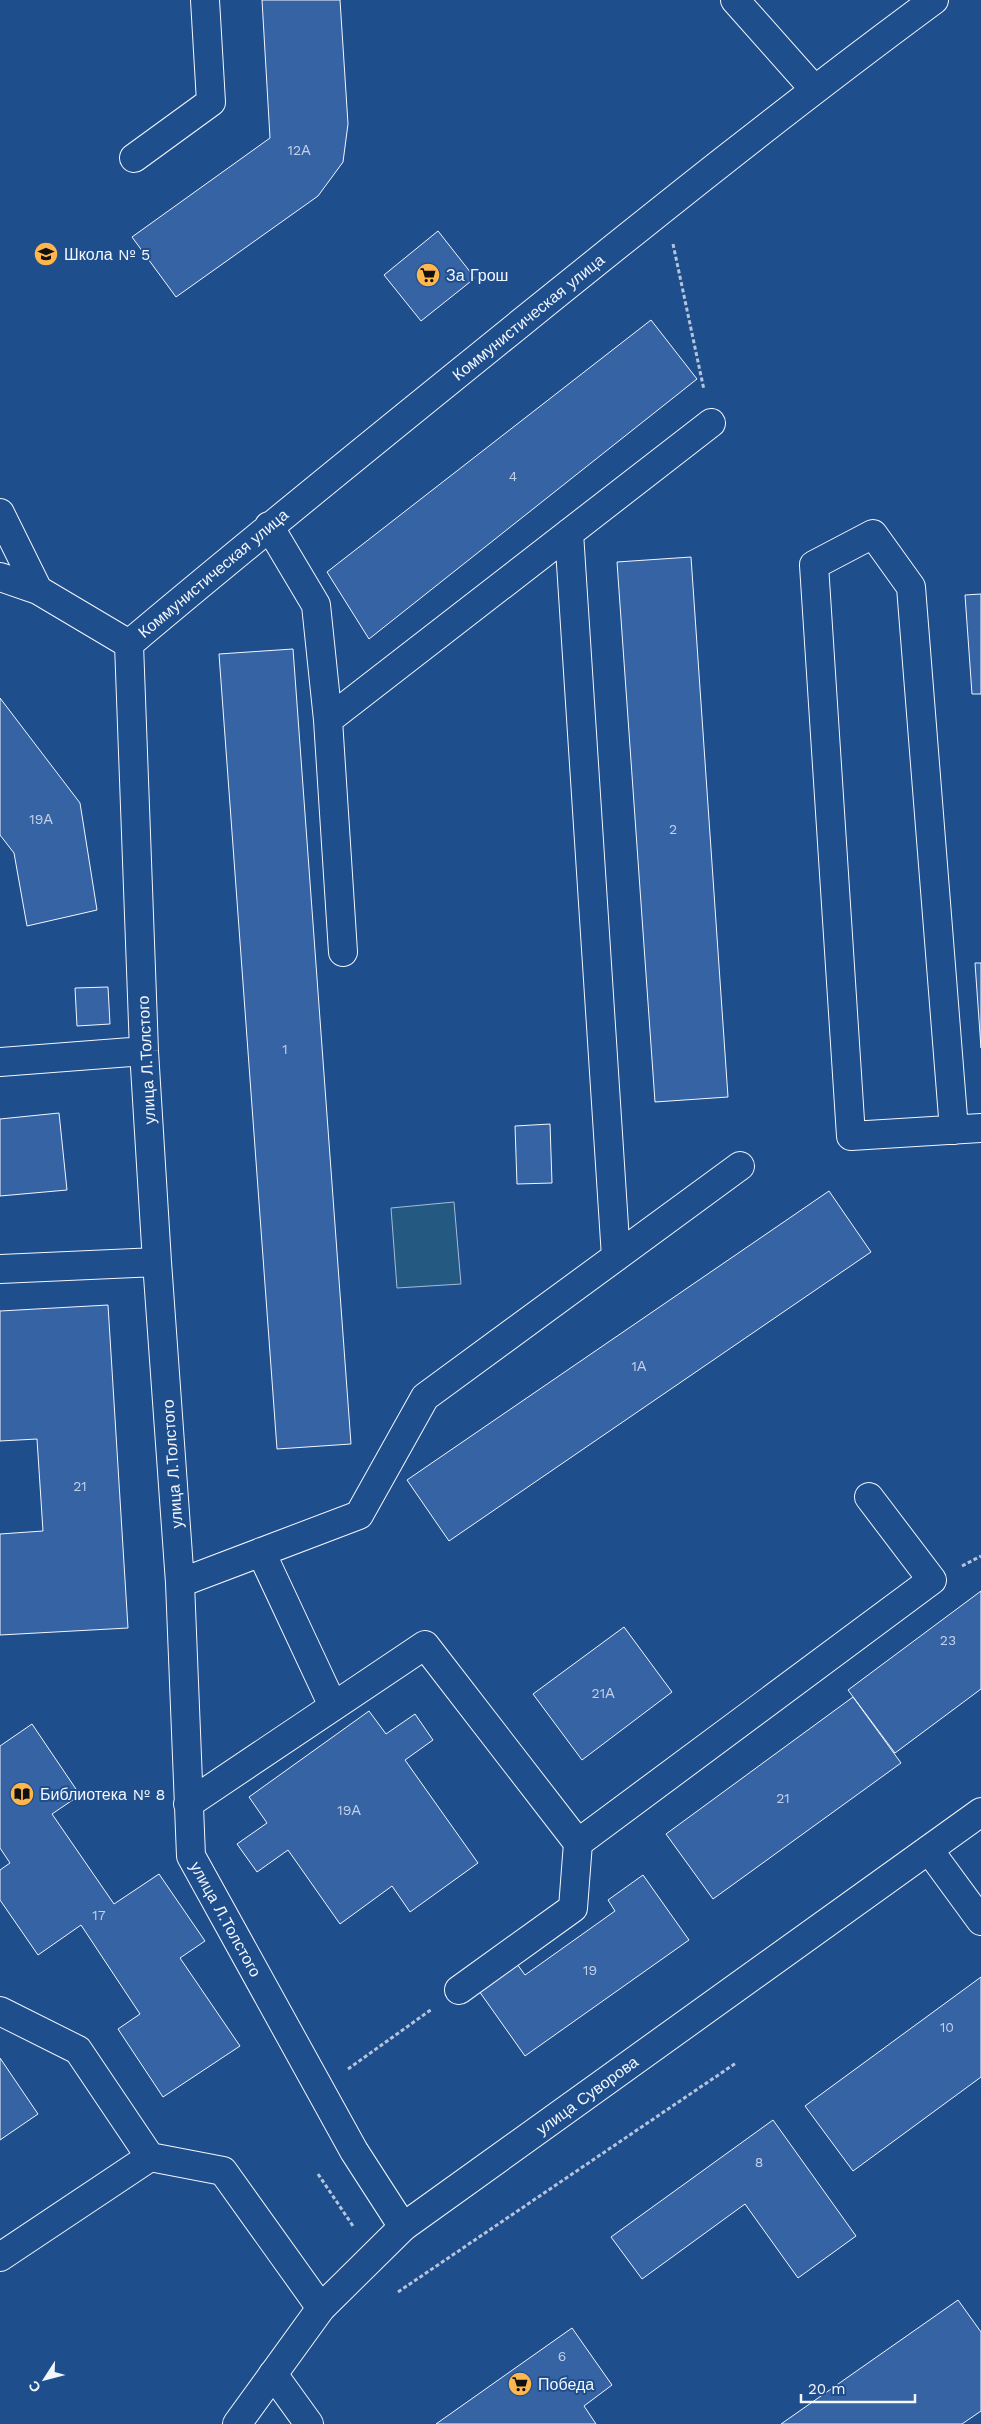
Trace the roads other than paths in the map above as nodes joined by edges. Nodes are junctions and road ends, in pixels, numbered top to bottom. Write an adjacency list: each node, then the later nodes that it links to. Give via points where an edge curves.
1 (205, 0): 5 (street, via 211,102)
2 (734, 0): 4 (street)
3 (934, 0): 4 (street, Коммунистическая улица)
4 (814, 89): 8 (street, Коммунистическая улица)
5 (134, 158)
6 (711, 423): 9 (street)
7 (0, 513): 11 (street)
8 (269, 526): 12 (street, Коммунистическая улица); 13 (street, via 316,604)
9 (569, 533): 13 (street); 20 (street)
10 (0, 577): 11 (street)
11 (38, 590): 12 (street)
12 (129, 644): 15 (street, улица Л.Толстого)
13 (328, 720): 14 (street)
14 (343, 952)
15 (144, 1051): 16 (street); 21 (street, улица Л.Толстого)
16 (0, 1062)
17 (981, 1128): 18 (street)
18 (954, 1130): 18 (street, via 852,1136 814,565 873,534 911,587)
19 (740, 1166): 20 (street)
20 (616, 1257): 24 (street, via 425,1397 359,1515)
21 (157, 1262): 22 (street); 25 (street, улица Л.Толстого)
22 (0, 1270)
23 (869, 1497): 29 (street, via 932,1580)
24 (261, 1552): 25 (street); 26 (street)
25 (180, 1583): 27 (street, улица Л.Толстого)
26 (333, 1706): 27 (street); 29 (street, via 425,1645)
27 (188, 1804): 35 (street, улица Л.Толстого, via 191,1856 354,2151)
28 (981, 1812): 30 (street, улица Суворова)
29 (578, 1843): 32 (street, via 573,1908)
30 (928, 1850): 31 (street); 35 (street, улица Суворова)
31 (981, 1921)
32 (459, 1990)
33 (0, 2011): 34 (street, via 78,2050)
34 (150, 2157): 36 (street); 37 (street, via 223,2171)
35 (403, 2228): 37 (street, улица Суворова)
36 (0, 2257)
37 (321, 2308): 38 (street, улица Суворова)
38 (273, 2374): 39 (street, улица Суворова); 40 (street)
39 (237, 2424)
40 (309, 2424)

